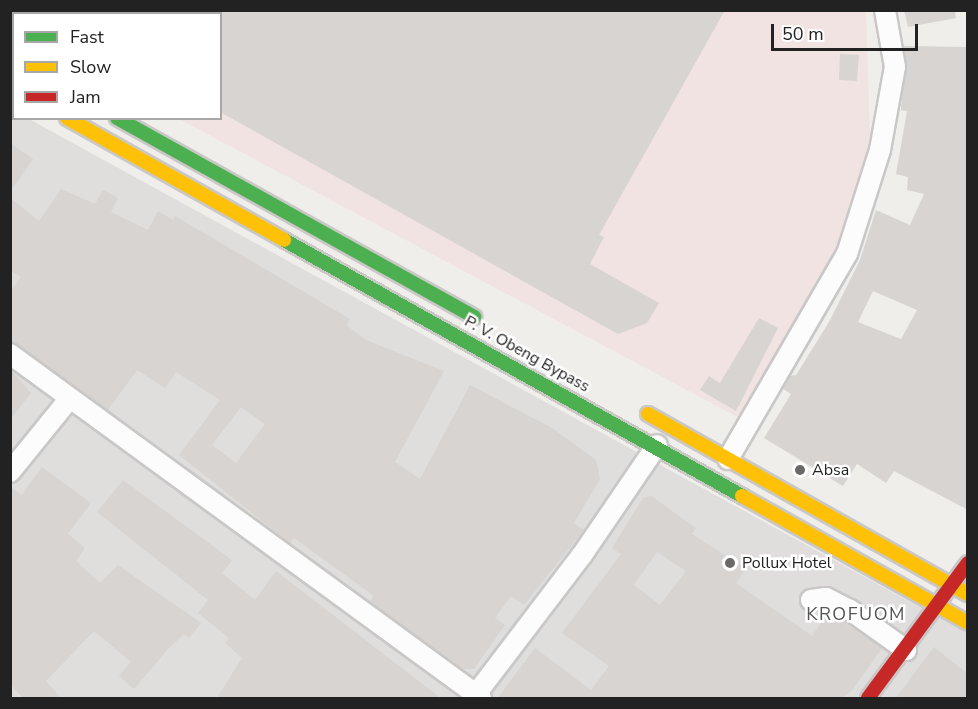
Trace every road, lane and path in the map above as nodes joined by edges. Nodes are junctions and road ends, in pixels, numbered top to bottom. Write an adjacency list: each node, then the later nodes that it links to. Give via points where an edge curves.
1 (885, 10): 9 (street, via 895,67 880,150 847,254)
2 (71, 120): 8 (main road, P. V. Obeng Bypass)
3 (121, 120): 4 (main road, P. V. Obeng Bypass)
4 (490, 326)
5 (10, 354): 6 (street)
6 (70, 398): 10 (street); 18 (street)
7 (635, 407): 9 (main road)
8 (657, 445): 15 (main road, P. V. Obeng Bypass); 18 (street)
9 (729, 459): 12 (main road)
10 (10, 472)
11 (968, 563): 12 (main road)
12 (952, 585): 13 (main road); 15 (main road)
13 (968, 594)
14 (811, 600): 17 (street, via 826,598 850,610)
15 (937, 606): 16 (main road, P. V. Obeng Bypass); 17 (main road)
16 (968, 623)
17 (906, 650): 19 (main road)
18 (477, 697)
19 (868, 699)

